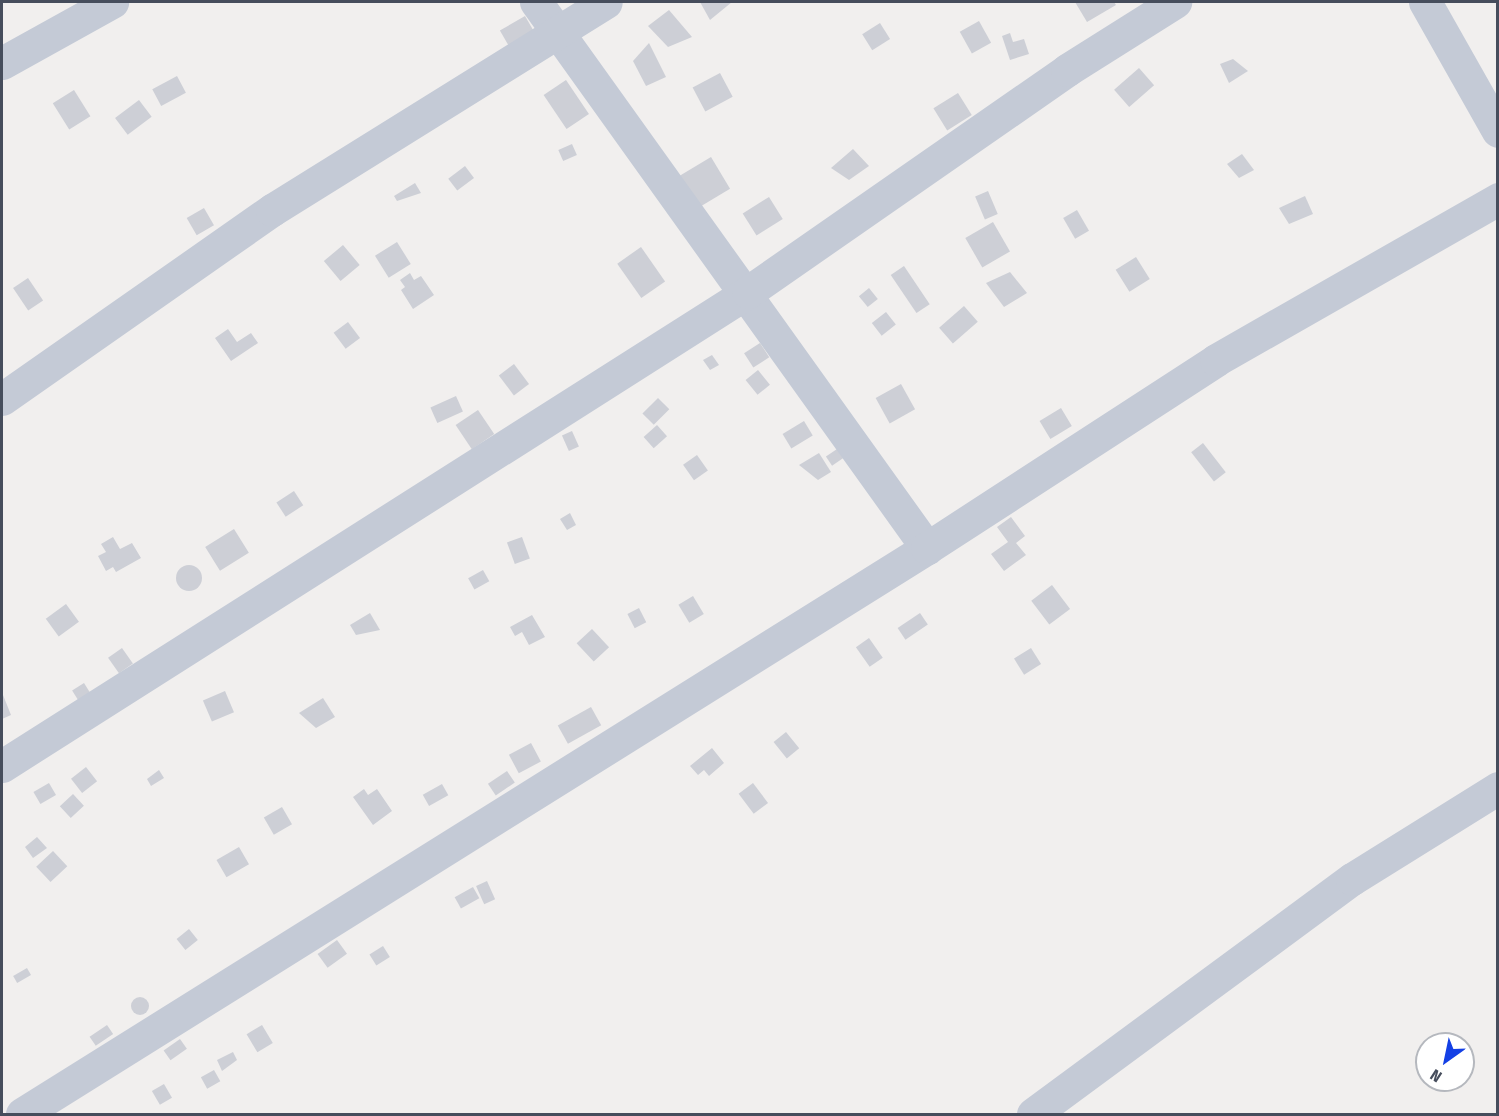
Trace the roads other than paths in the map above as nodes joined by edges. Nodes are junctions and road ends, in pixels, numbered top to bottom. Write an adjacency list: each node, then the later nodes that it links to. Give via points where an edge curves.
1 (111, 2): 7 (street)
2 (536, 2): 6 (street)
3 (606, 2): 6 (street)
4 (1176, 2): 10 (street, via 1067,70)
5 (1425, 2): 8 (street)
6 (559, 30): 10 (street); 11 (street, via 272,210)
7 (2, 63)
8 (1497, 131)
9 (1497, 199): 12 (street, via 1216,360)
10 (748, 292): 12 (street); 13 (street)
11 (2, 399)
12 (927, 548): 15 (street)
13 (2, 766)
14 (1497, 788): 16 (street, via 1352,879)
15 (22, 1114)
16 (1033, 1114)

